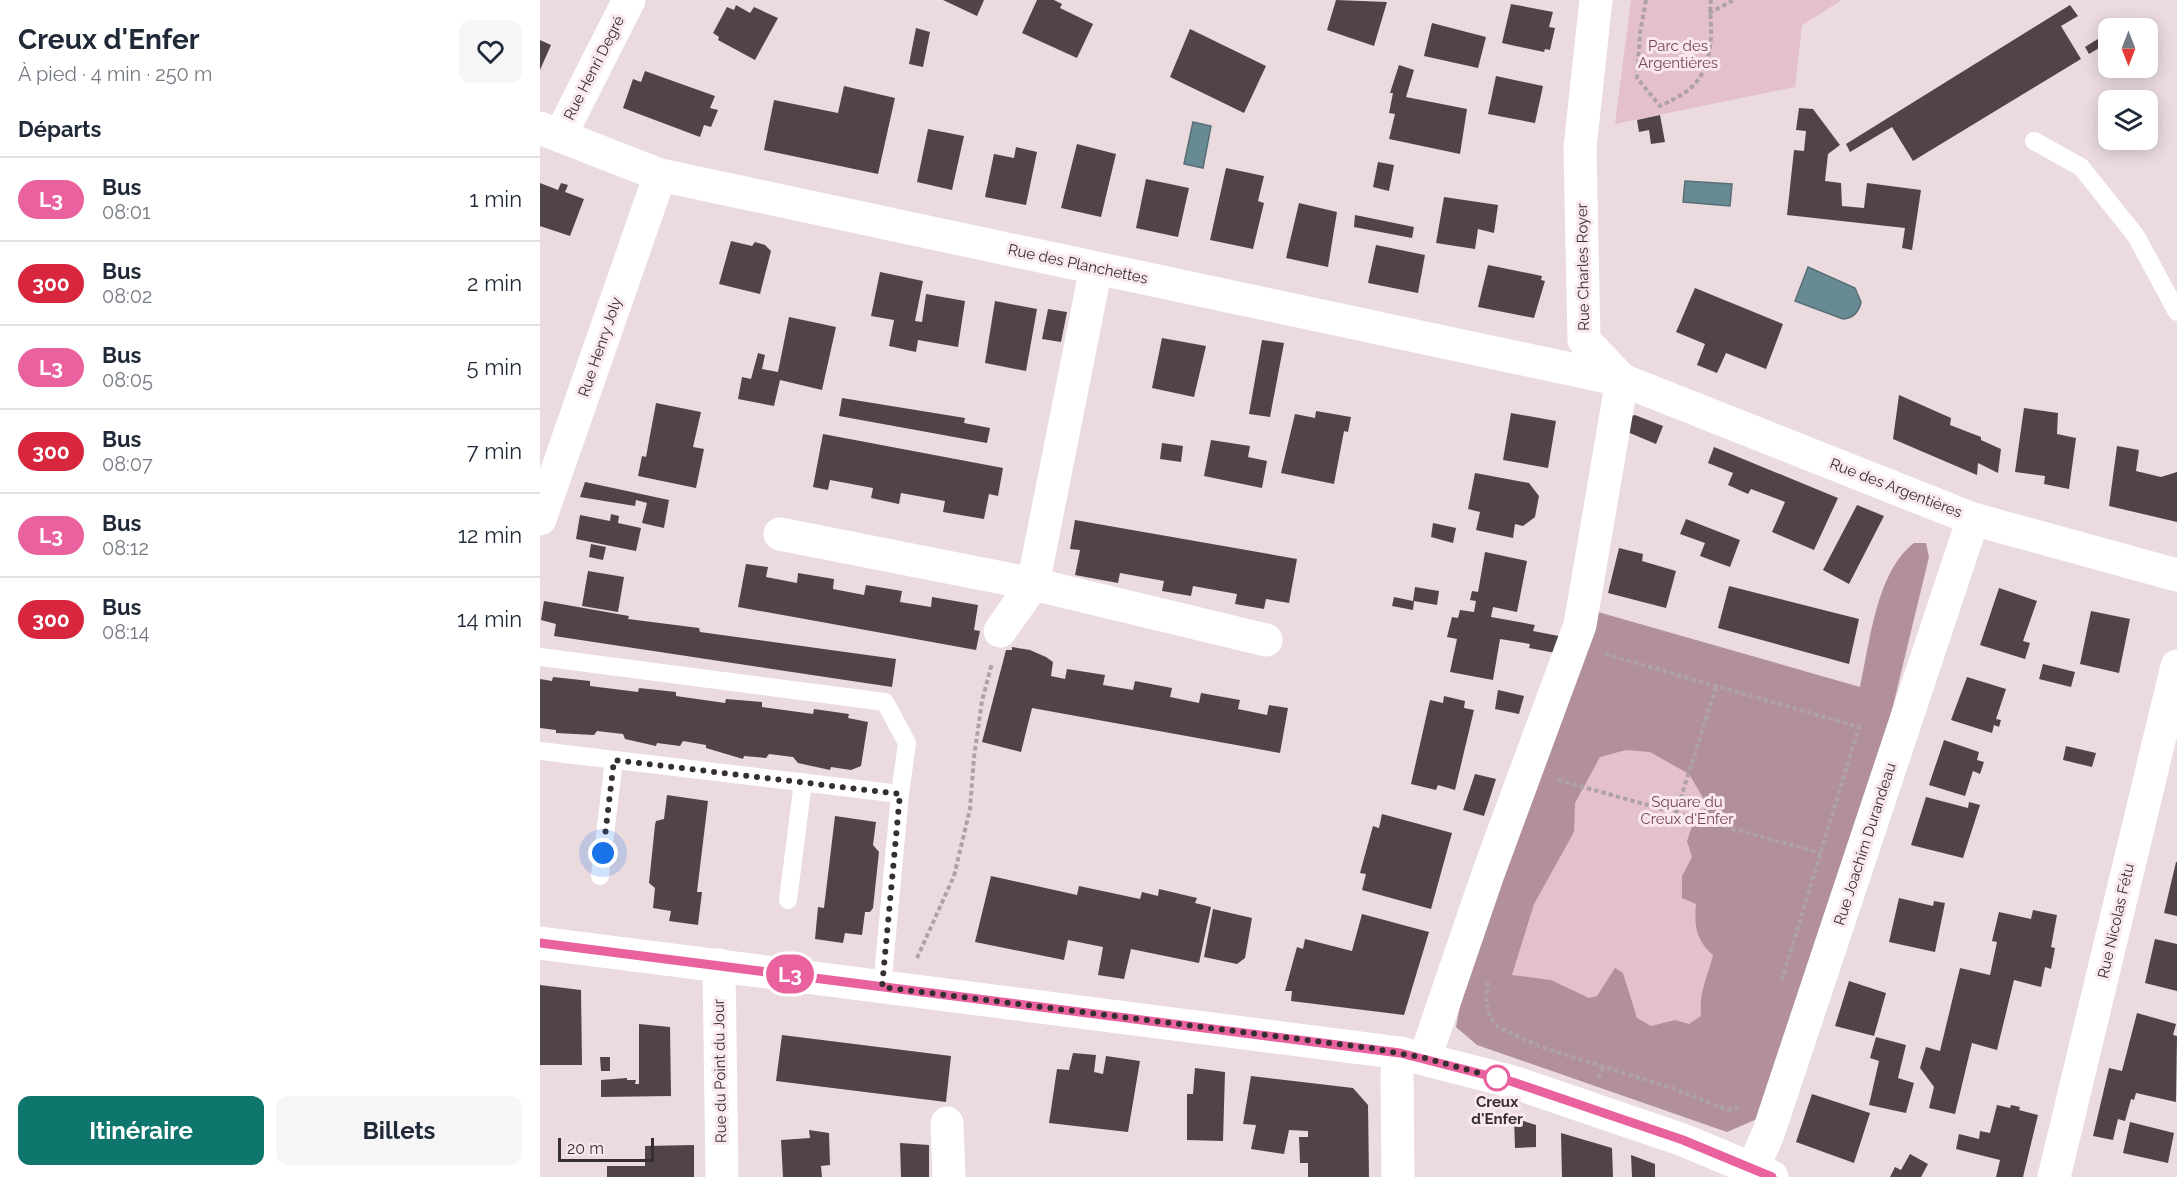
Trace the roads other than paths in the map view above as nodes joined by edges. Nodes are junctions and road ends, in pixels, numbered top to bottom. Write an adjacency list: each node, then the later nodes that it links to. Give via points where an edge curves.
1 (629, 0): 3 (street, Rue Henri Degré)
2 (1596, 0): 8 (street, Rue Charles Royer, via 1580,148 1584,340)
3 (550, 132): 5 (street, Rue des Planchettes)
4 (2034, 141): 7 (lane, via 2081,167 2136,236)
5 (660, 175): 6 (street, Rue des Planchettes); 9 (street, Rue Henry Joly)
6 (1096, 268): 8 (street, Rue des Planchettes); 13 (street)
7 (2177, 312)
8 (1622, 380): 10 (street, Rue des Argentières); 27 (street, via 1576,634 1488,874)
9 (540, 519)
10 (1973, 519): 12 (street, Rue des Argentières); 29 (street, Rue Joachim Durandeau, via 1768,1134)
11 (780, 534): 13 (street)
12 (2177, 575)
13 (1033, 584): 14 (street); 15 (street)
14 (1000, 631)
15 (1266, 640)
16 (540, 657): 21 (lane, via 885,702 907,743)
17 (2177, 666): 33 (street, Rue Nicolas Fétu)
18 (540, 751): 19 (lane)
19 (614, 760): 20 (lane); 22 (lane)
20 (803, 782): 21 (lane); 23 (lane)
21 (900, 794): 26 (lane)
22 (600, 876)
23 (788, 900)
24 (540, 943): 25 (street)
25 (719, 965): 26 (street); 30 (street, Rue du Point du Jour)
26 (893, 988): 27 (street)
27 (1412, 1056): 29 (street, via 1513,1082 1683,1140); 32 (street, via 1396,1073)
28 (947, 1123): 31 (street)
29 (1762, 1172)
30 (722, 1177)
31 (949, 1177)
32 (1398, 1177)
33 (2055, 1177)

